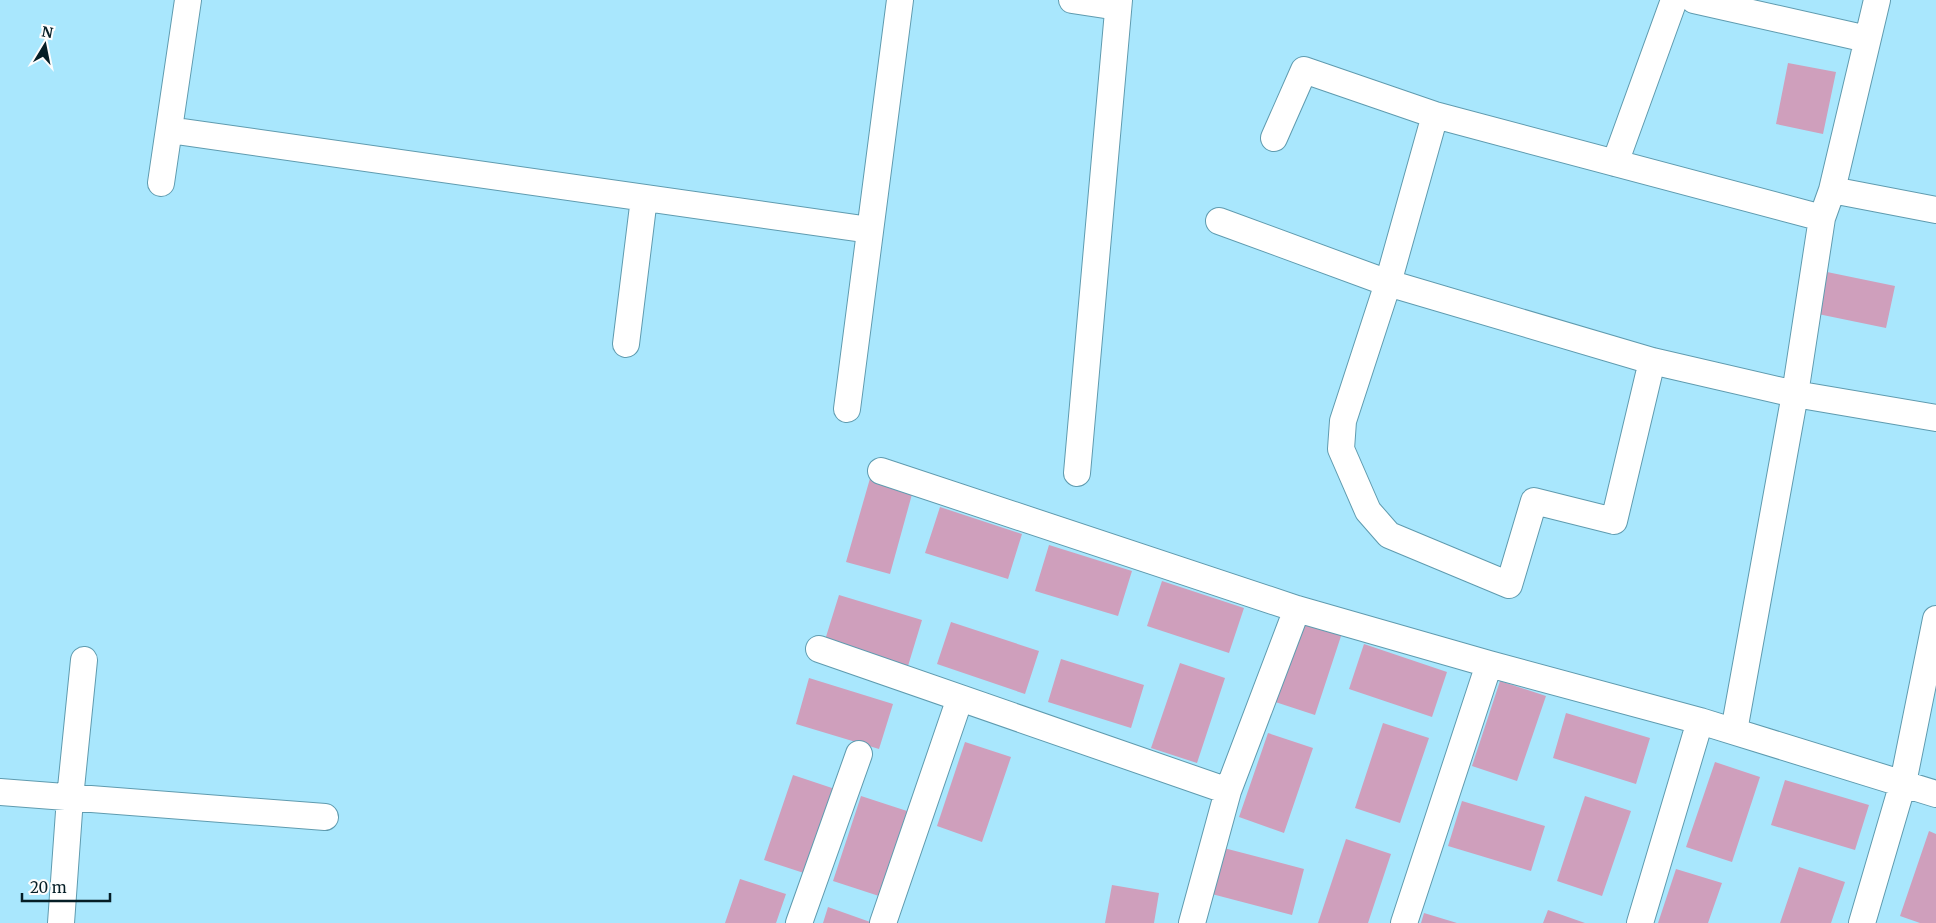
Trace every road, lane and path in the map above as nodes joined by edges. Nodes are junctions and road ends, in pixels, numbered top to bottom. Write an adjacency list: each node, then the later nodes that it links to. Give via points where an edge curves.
1 (188, 0): 10 (street)
2 (900, 0): 19 (street)
3 (1072, 0): 7 (street)
4 (1674, 0): 12 (street)
5 (1694, 0): 8 (street)
6 (1877, 0): 8 (street)
7 (1119, 3): 27 (street)
8 (1867, 39): 14 (street)
9 (1435, 115): 11 (street, via 1304,70); 12 (street); 20 (street)
10 (169, 130): 13 (street); 15 (street)
11 (1274, 138)
12 (1615, 163): 17 (street)
13 (161, 183)
14 (1832, 190): 16 (street); 17 (street)
15 (644, 198): 19 (street); 21 (street)
16 (1936, 210)
17 (1822, 218): 23 (street)
18 (1219, 221): 20 (street)
19 (870, 230): 24 (street)
20 (1388, 283): 22 (street); 22 (street, via 1343,421 1341,449 1368,511 1389,535 1509,585 1534,500 1614,520)
21 (626, 344)
22 (1652, 361): 23 (street)
23 (1795, 394): 25 (street); 35 (street)
24 (847, 409)
25 (1936, 418)
26 (881, 471): 28 (street)
27 (1077, 473)
28 (1297, 609): 32 (street); 38 (street)
29 (1936, 619): 37 (street)
30 (819, 649): 33 (street)
31 (84, 660): 41 (street)
32 (1489, 664): 34 (street); 47 (street)
33 (960, 698): 38 (street); 46 (street)
34 (1700, 721): 35 (street); 48 (street)
35 (1734, 731): 37 (street)
36 (859, 754): 45 (street)
37 (1903, 782): 40 (street); 49 (street)
38 (1228, 791): 43 (street)
39 (0, 792): 41 (street)
40 (1936, 794)
41 (70, 798): 42 (street); 44 (street)
42 (325, 817)
43 (1200, 921)
44 (61, 923)
45 (799, 923)
46 (883, 923)
47 (1404, 923)
48 (1640, 923)
49 (1862, 923)

